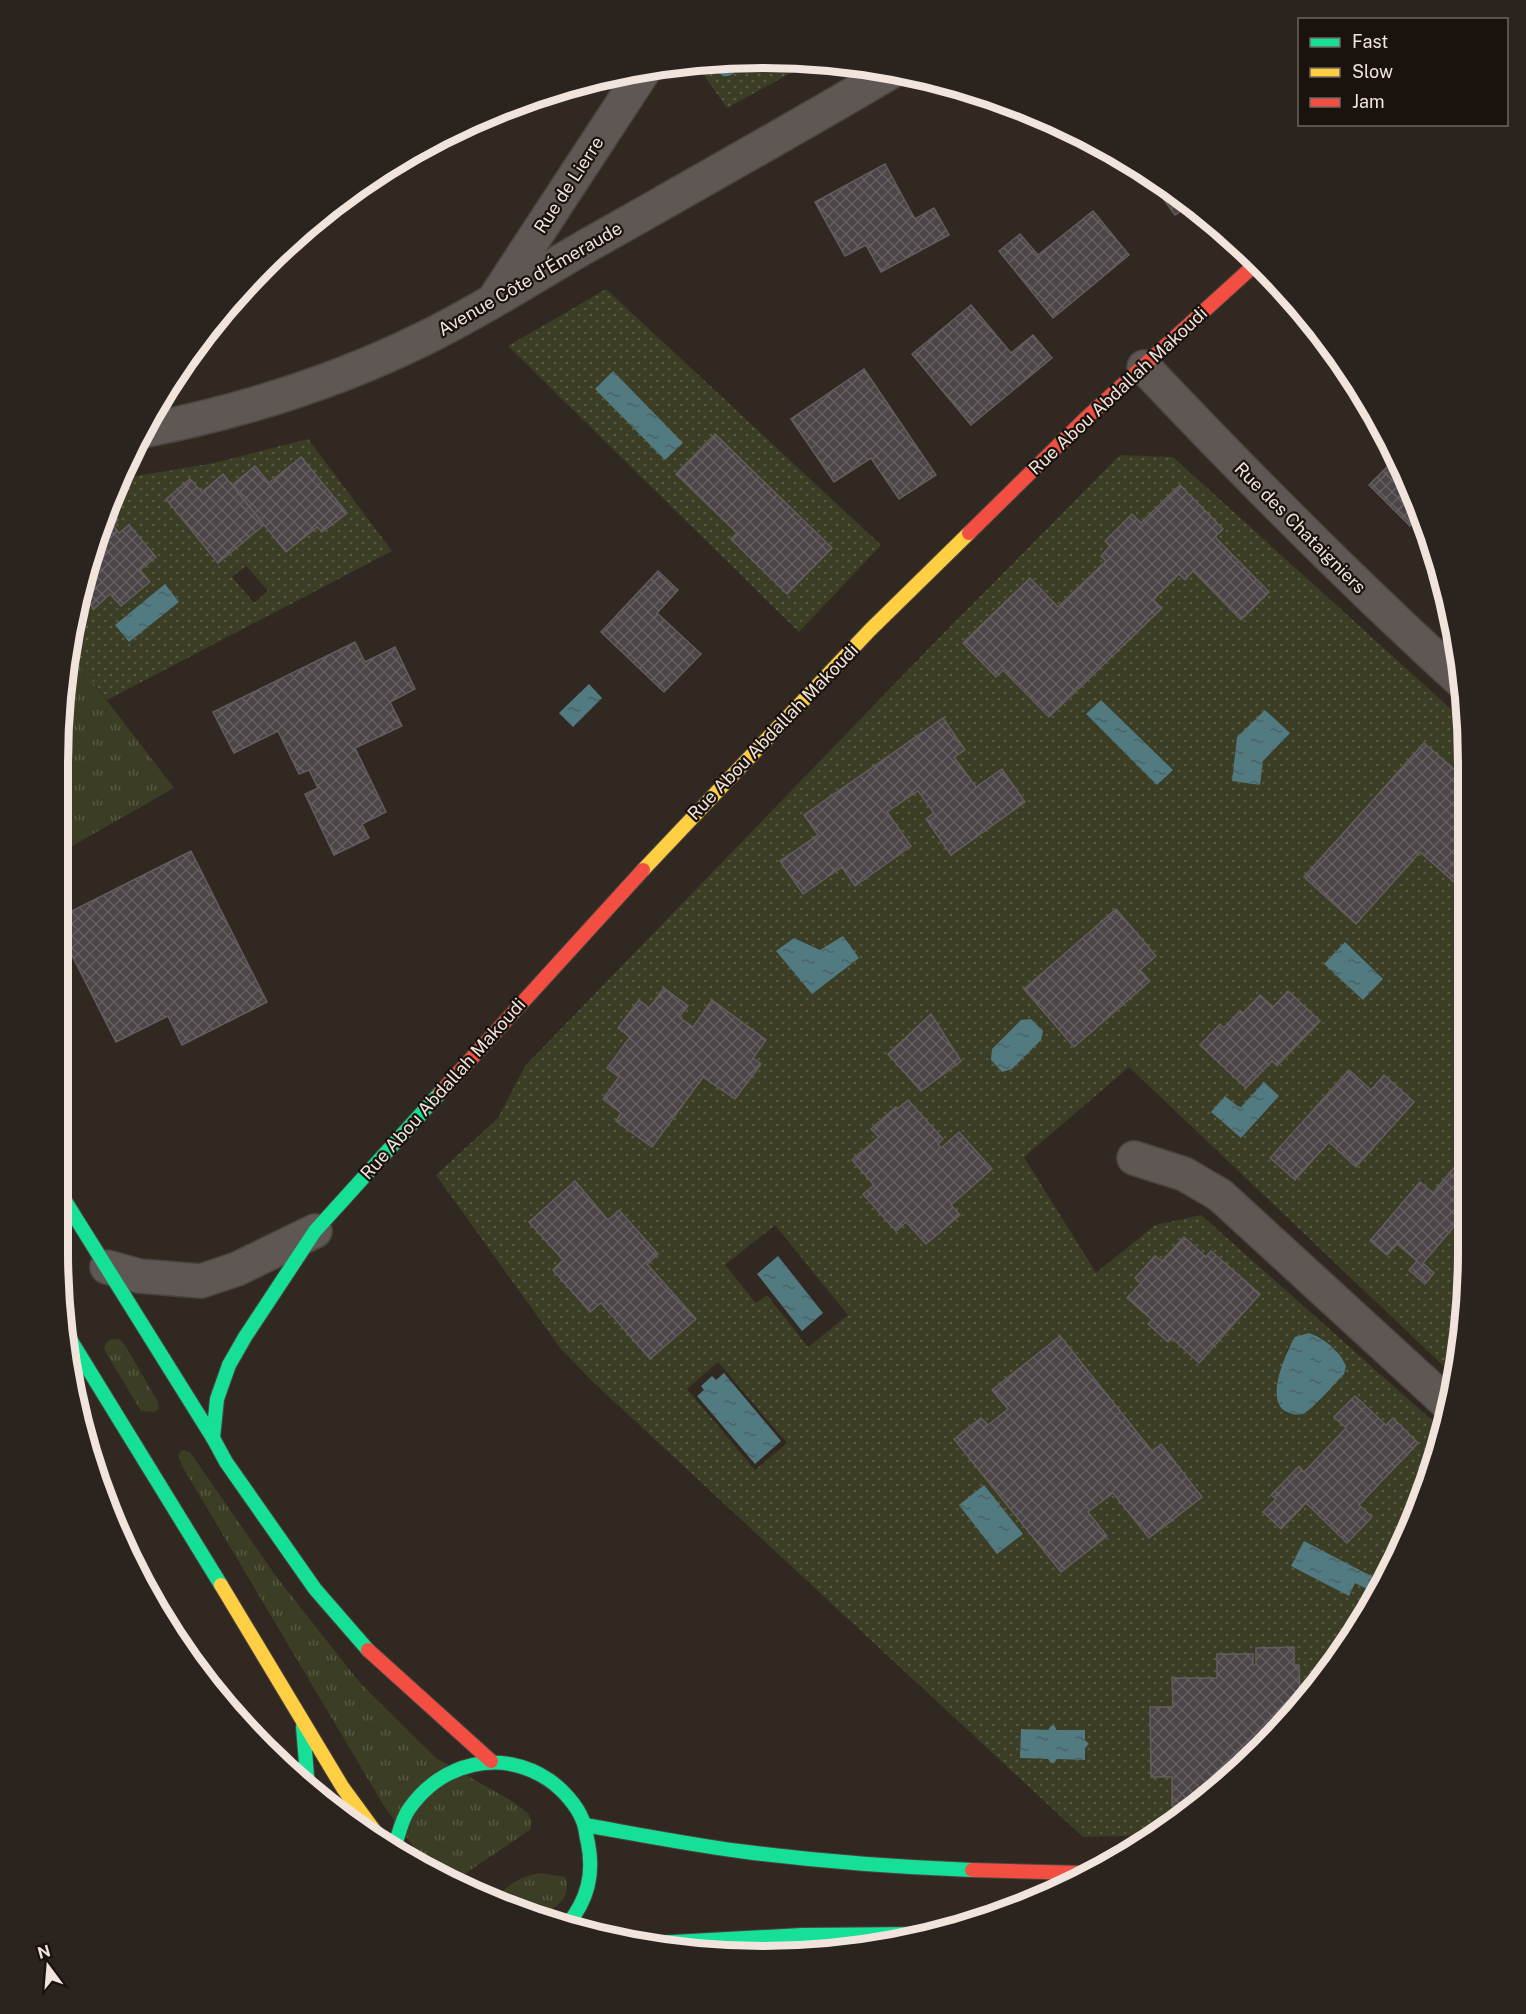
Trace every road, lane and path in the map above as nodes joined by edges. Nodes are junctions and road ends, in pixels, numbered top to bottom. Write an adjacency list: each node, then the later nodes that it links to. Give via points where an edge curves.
1 (881, 78): 4 (street, Avenue Côte d'Émeraude)
2 (638, 79): 4 (street, Rue de Lierre)
3 (1252, 268): 5 (main road, Rue Abou Abdallah Makoudi)
4 (493, 301): 6 (street, Avenue Côte d'Émeraude, via 426,338 325,381 240,409)
5 (1144, 367): 7 (street, Rue des Chataigniers, via 1302,531); 10 (main road, Rue Abou Abdallah Makoudi, via 1077,427 870,630 684,825)
6 (153, 429)
7 (1453, 674)
8 (1134, 1158): 13 (street, via 1184,1174 1220,1195)
9 (68, 1205): 11 (main road)
10 (315, 1231): 11 (street, Rue Abou Abdallah Makoudi, via 237,1269 201,1281 139,1276); 14 (main road, Rue Abou Abdallah Makoudi, via 229,1365 217,1400)
11 (107, 1267): 14 (main road)
12 (73, 1345): 15 (main road)
13 (1442, 1399)
14 (213, 1438): 16 (main road, via 315,1589 366,1648)
15 (303, 1719): 17 (main road); 18 (main road, via 343,1788)
16 (491, 1761): 19 (main road, via 538,1772 558,1785); 20 (main road, via 467,1764 425,1787 409,1805)
17 (307, 1777)
18 (369, 1823)
19 (585, 1825): 21 (main road, via 814,1859 922,1869); 22 (main road, via 591,1871 585,1895)
20 (395, 1840)
21 (1075, 1873)
22 (572, 1920)
23 (892, 1934): 24 (main road)
24 (679, 1942)

